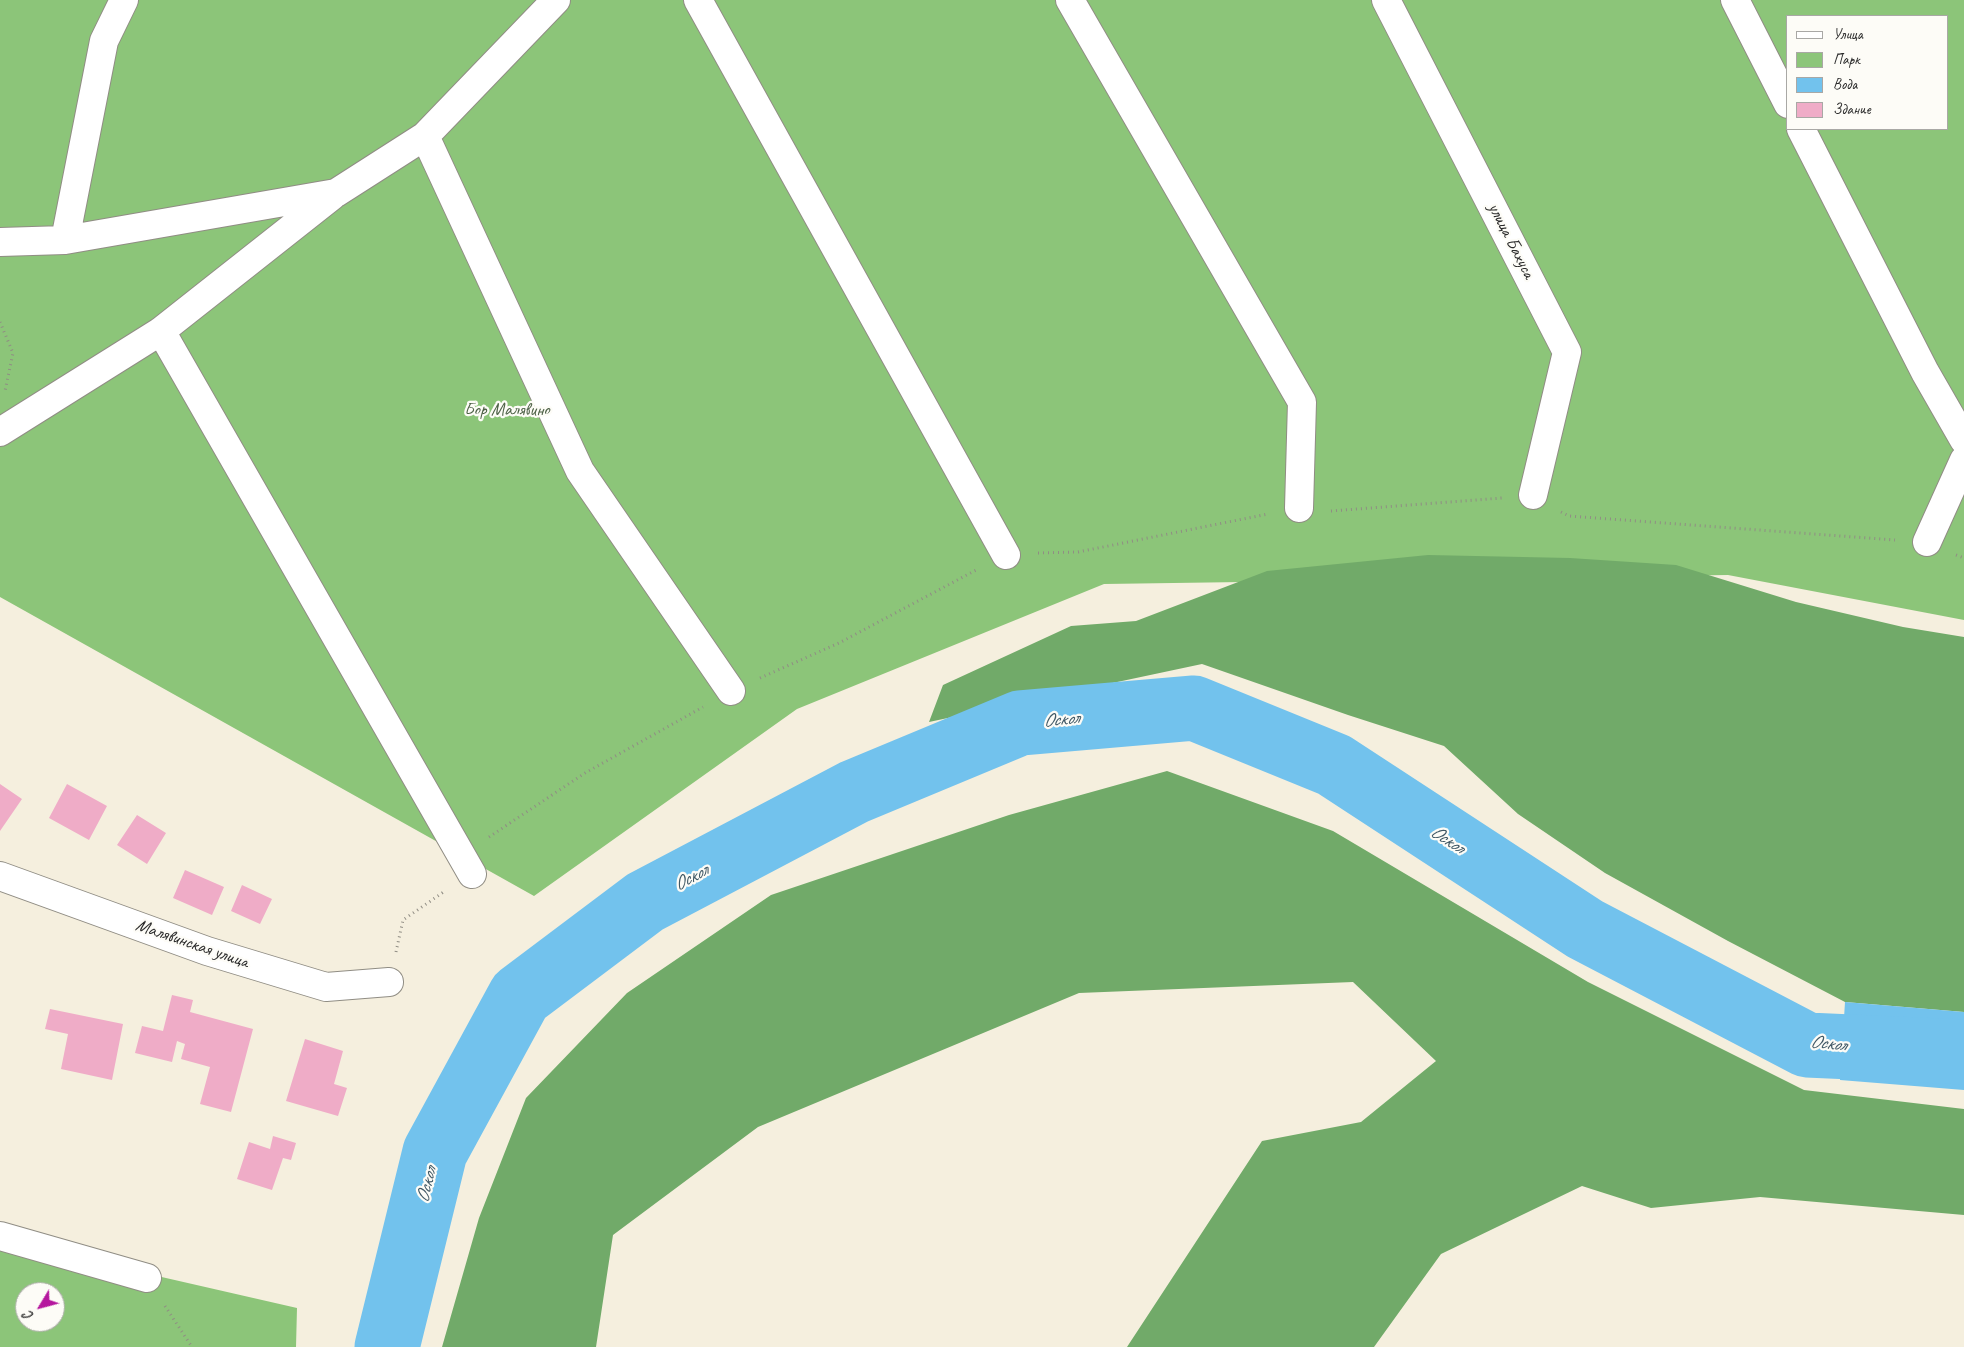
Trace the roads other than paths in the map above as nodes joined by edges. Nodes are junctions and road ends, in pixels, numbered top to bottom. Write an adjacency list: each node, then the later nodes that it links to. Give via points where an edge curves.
1 (124, 0): 11 (street, via 104,41)
2 (556, 0): 9 (street)
3 (698, 0): 20 (street)
4 (1070, 0): 18 (street, via 1302,402)
5 (1386, 0): 17 (street, улица Бахуса, via 1567,352)
6 (1735, 0): 7 (street)
7 (1786, 100)
8 (1802, 130): 15 (street, via 1925,372)
9 (425, 136): 10 (street); 21 (street, via 580,471)
10 (336, 193): 11 (street); 13 (street)
11 (65, 240): 12 (street)
12 (0, 242)
13 (161, 331): 14 (street); 22 (street)
14 (0, 432)
15 (1964, 440)
16 (1964, 460): 19 (street)
17 (1533, 495)
18 (1299, 508)
19 (1927, 542)
20 (1006, 555)
21 (731, 691)
22 (472, 874)
23 (0, 876): 24 (street, Малявинская улица, via 207,951 326,987)
24 (389, 982)
25 (0, 1236): 26 (street)
26 (147, 1278)

